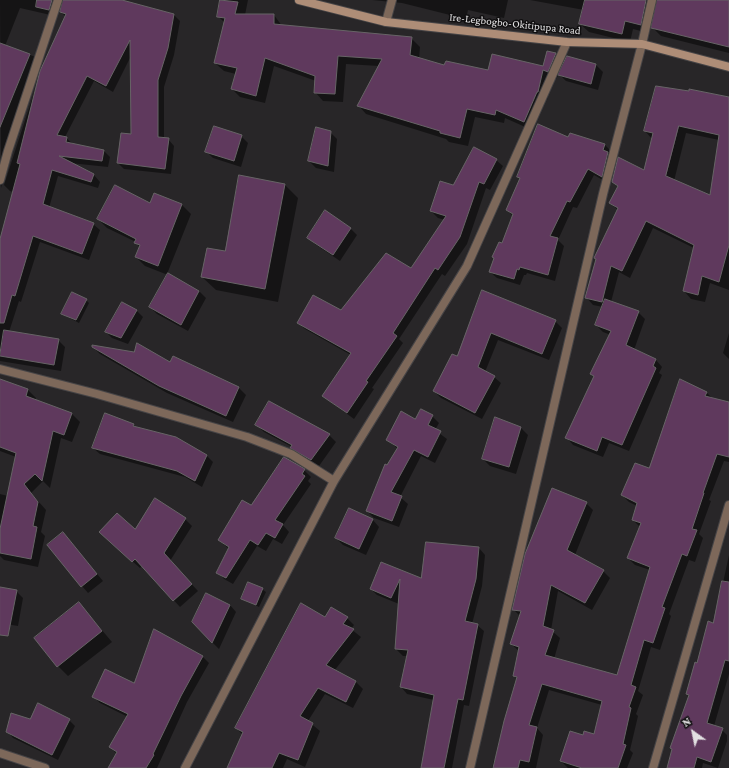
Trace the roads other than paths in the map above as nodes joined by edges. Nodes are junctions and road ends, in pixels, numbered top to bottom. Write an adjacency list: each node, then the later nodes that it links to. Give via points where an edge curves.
1 (58, 0): 9 (street)
2 (299, 0): 5 (street, Ire-Legbogbo-Okitipupa Road)
3 (392, 0): 5 (street)
4 (652, 0): 7 (street)
5 (386, 22): 6 (street, Ire-Legbogbo-Okitipupa Road)
6 (567, 42): 7 (street, Ire-Legbogbo-Okitipupa Road); 11 (street, via 466,266)
7 (642, 44): 8 (street, Ire-Legbogbo-Okitipupa Road); 16 (street, via 603,194)
8 (729, 67)
9 (0, 180)
10 (0, 369): 11 (street, via 247,437 291,454)
11 (334, 481): 15 (street)
12 (729, 505): 17 (street)
13 (0, 752): 14 (street)
14 (45, 768)
15 (185, 768)
16 (470, 768)
17 (653, 768)

